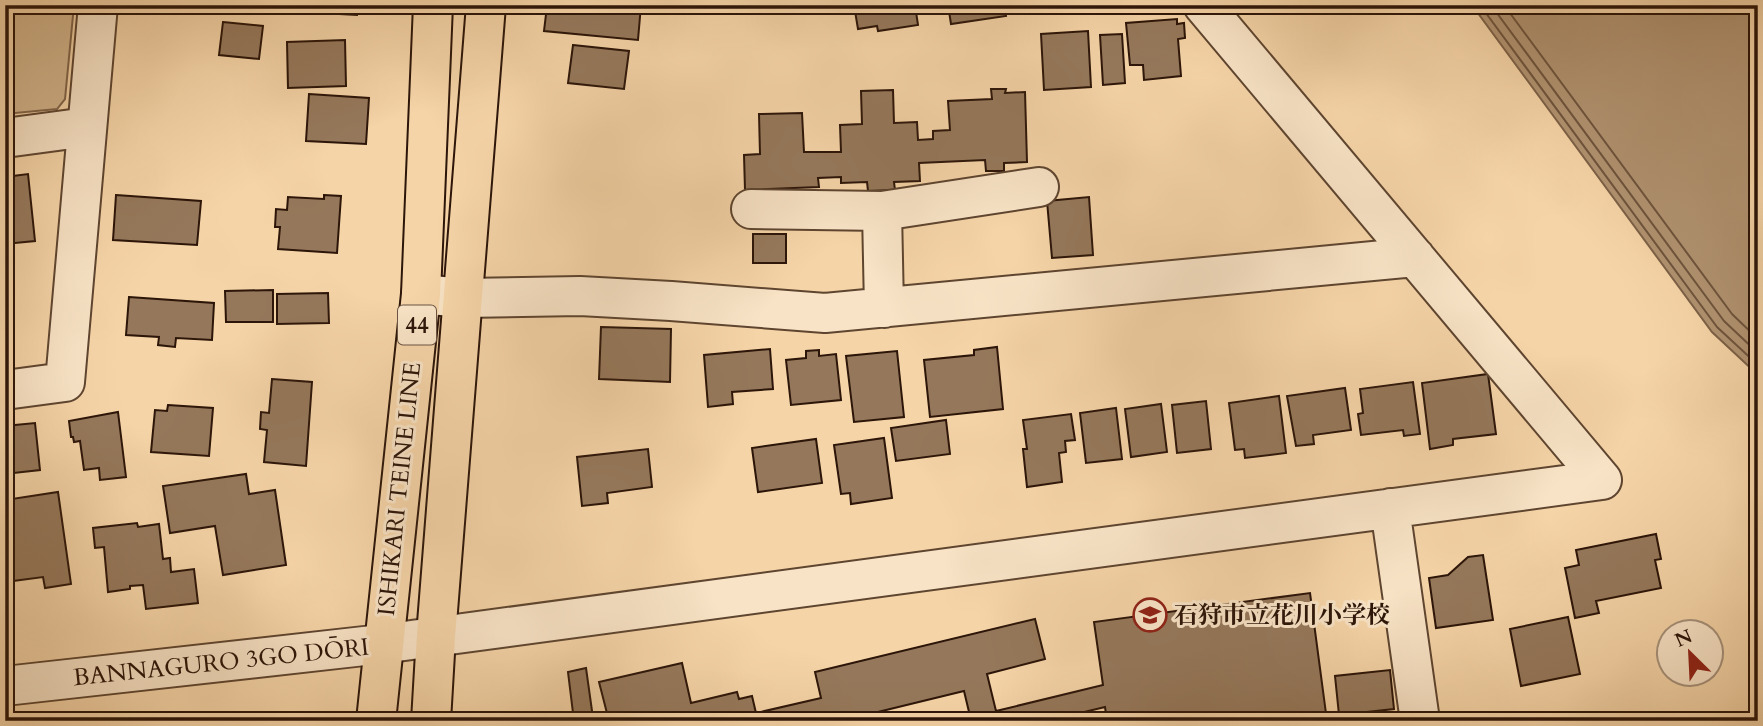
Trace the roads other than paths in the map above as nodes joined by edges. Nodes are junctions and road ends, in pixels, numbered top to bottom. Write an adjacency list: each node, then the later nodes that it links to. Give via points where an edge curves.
1 (98, 5): 5 (street)
2 (433, 5): 11 (main road, ISHIKARI TEINE LINE / 44)
3 (486, 5): 12 (main road, ISHIKARI TEINE LINE / 44)
4 (1203, 5): 10 (street)
5 (87, 127): 6 (street); 14 (street, via 65,382)
6 (5, 138)
7 (1040, 187): 9 (street)
8 (751, 209): 9 (street)
9 (882, 211): 13 (street)
10 (1415, 257): 13 (street); 15 (street, BANNAGURO 3GO DŌRI, via 1602,480)
11 (421, 294): 12 (street); 17 (main road, ISHIKARI TEINE LINE / 44)
12 (463, 298): 13 (street, via 580,296 825,313); 16 (main road, ISHIKARI TEINE LINE / 44)
13 (884, 308)
14 (5, 390)
15 (1390, 508): 16 (street, BANNAGURO 3GO DŌRI); 21 (street)
16 (436, 636): 17 (street, BANNAGURO 3GO DŌRI); 20 (main road, ISHIKARI TEINE LINE / 44)
17 (382, 644): 18 (street, BANNAGURO 3GO DŌRI); 19 (main road, ISHIKARI TEINE LINE / 44)
18 (5, 686)
19 (376, 721)
20 (431, 721)
21 (1420, 721)

